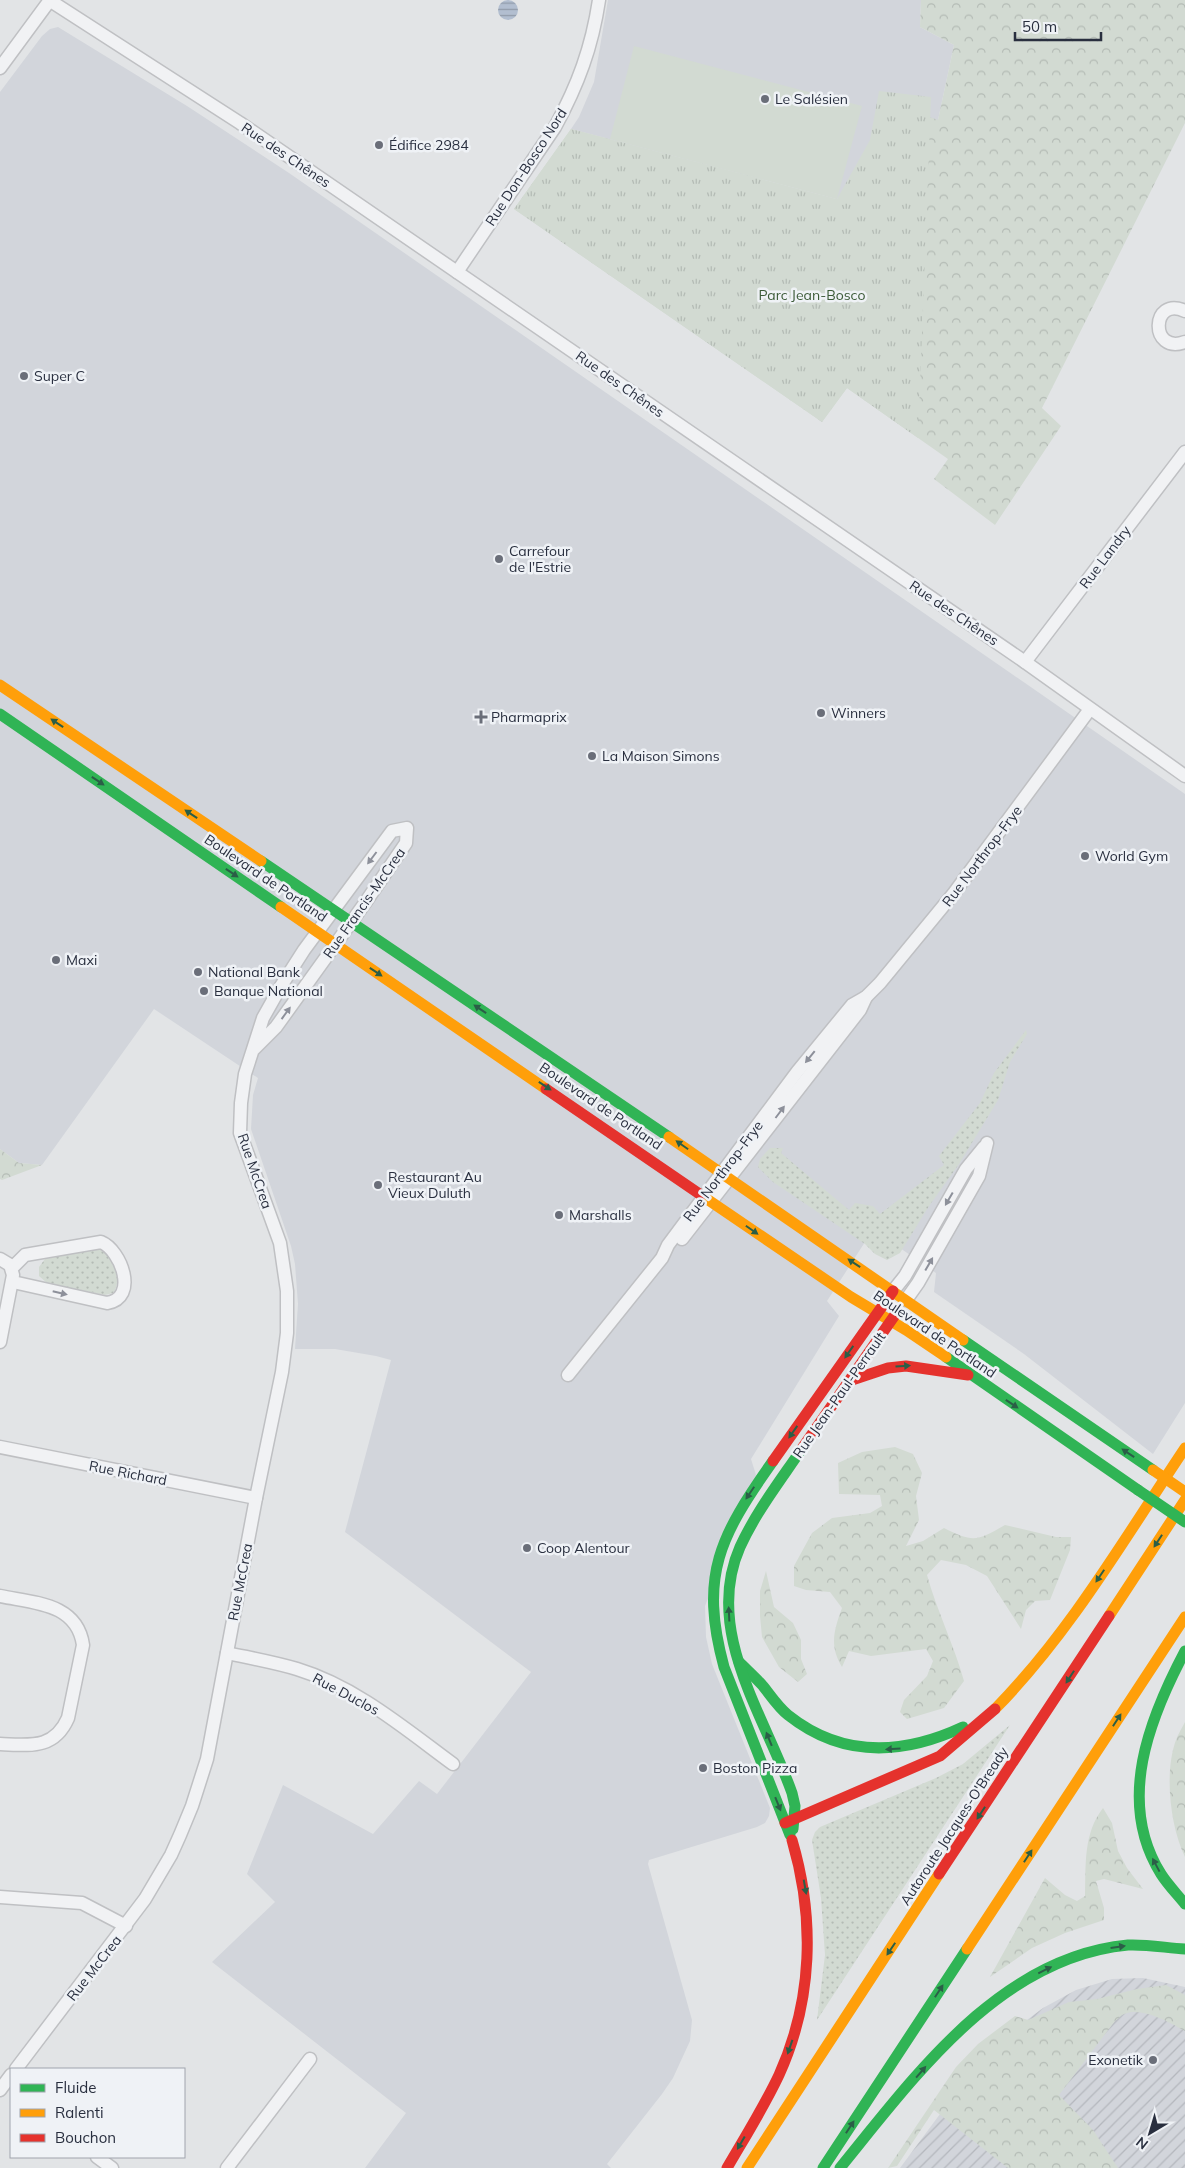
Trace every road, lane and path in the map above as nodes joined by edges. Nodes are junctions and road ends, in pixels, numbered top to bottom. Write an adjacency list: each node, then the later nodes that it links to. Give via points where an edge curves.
1 (50, 0): 3 (street); 4 (street, Rue des Chênes, via 240,123)
2 (599, 0): 4 (street, Rue Don-Bosco Nord, via 586,60 568,104)
3 (0, 68)
4 (456, 272): 8 (street, Rue des Chênes)
5 (1185, 311): 6 (street, via 1177,308 1166,311 1158,327 1162,338 1167,341)
6 (1185, 342)
7 (1185, 452): 8 (street, Rue Landry)
8 (1025, 662): 10 (street, Rue des Chênes)
9 (0, 685): 13 (main road, Boulevard de Portland, one-way to 9)
10 (1090, 709): 12 (street, Rue des Chênes); 18 (street, Rue Northrop-Frye, via 954,893 885,978 852,1006 798,1072)
11 (0, 714): 15 (main road, Boulevard de Portland, one-way to 15)
12 (1185, 776)
13 (334, 910): 14 (main road, Boulevard de Portland); 14 (street, Rue Francis-McCrea, one-way to 13, via 406,843 407,828 392,832); 15 (street, Rue Francis-McCrea)
14 (352, 922): 16 (street, Rue Francis-McCrea); 18 (main road, Boulevard de Portland, one-way to 14)
15 (318, 932): 16 (main road, Boulevard de Portland); 17 (street, Rue Francis-McCrea, via 281,986 264,1018)
16 (336, 944): 17 (street, Rue Francis-McCrea, one-way to 16, via 276,1027); 19 (main road, Boulevard de Portland, one-way to 19)
17 (254, 1049): 34 (street, Rue McCrea, via 242,1088 240,1133 280,1243 288,1311 282,1372)
18 (726, 1176): 19 (street, Rue Northrop-Frye); 23 (main road, Boulevard de Portland, one-way to 18)
19 (709, 1198): 25 (main road, Boulevard de Portland, one-way to 25); 28 (street, Rue Northrop-Frye, via 668,1245 662,1258)
20 (0, 1259): 21 (street)
21 (12, 1268): 22 (street); 22 (street, one-way to 21, via 107,1303 118,1300 126,1282 115,1253 101,1242 25,1255)
22 (13, 1282): 27 (street)
23 (893, 1291): 24 (main road, Boulevard de Portland); 24 (street, Rue Jean-Paul-Perrault, one-way to 23, via 979,1176 987,1143 966,1169 905,1276); 25 (main road, Rue Jean-Paul-Perrault)
24 (906, 1300): 26 (main road, Rue Jean-Paul-Perrault); 33 (main road, Boulevard de Portland, one-way to 24, bridge)
25 (877, 1312): 26 (main road, Boulevard de Portland); 45 (main road, Rue Jean-Paul-Perrault, one-way to 45, via 742,1504 726,1534 715,1570 713,1616 722,1662)
26 (890, 1320): 29 (main road, Boulevard de Portland); 30 (main road, Rue Jean-Paul-Perrault)
27 (0, 1342)
28 (568, 1375)
29 (972, 1376): 30 (main road, one-way to 29, via 888,1368 906,1366); 36 (main road, Boulevard de Portland, one-way to 36, bridge)
30 (849, 1381): 41 (main road, Rue Jean-Paul-Perrault, one-way to 30, via 728,1604 731,1577 740,1547 756,1517)
31 (0, 1448): 34 (street, Rue Richard)
32 (1185, 1448): 42 (main road, one-way to 42, via 1064,1628)
33 (1185, 1492)
34 (256, 1498): 40 (street, Rue McCrea)
35 (1185, 1500): 56 (main road, Autoroute Jacques-O'Bready, one-way to 56)
36 (1185, 1522)
37 (0, 1596): 43 (street, via 65,1612 82,1634 83,1645 65,1726 56,1736 39,1745)
38 (1185, 1617): 57 (main road, one-way to 38)
39 (1185, 1651): 47 (main road, one-way to 39, via 1150,1854 1142,1827 1138,1789 1147,1736)
40 (227, 1653): 44 (street, Rue Duclos, via 297,1669 336,1685 377,1708); 48 (street, Rue McCrea, via 207,1759 192,1806 171,1855)
41 (739, 1662): 42 (main road, one-way to 41, via 977,1718 940,1738 907,1748 870,1749 831,1740 794,1720); 45 (main road, Rue Jean-Paul-Perrault, one-way to 41, via 794,1800)
42 (1018, 1686): 45 (main road, via 980,1725 947,1752)
43 (0, 1744)
44 (452, 1764)
45 (789, 1821): 55 (main road, Rue Jean-Paul-Perrault, one-way to 55, via 808,1912 808,1957 801,2005 781,2070)
46 (0, 1897): 48 (street, via 82,1903)
47 (1185, 1904)
48 (126, 1926): 51 (street, Rue McCrea)
49 (1185, 1949): 58 (main road, one-way to 49, via 952,2037 1012,1989 1063,1962 1095,1951 1142,1945)
50 (310, 2059): 54 (street)
51 (17, 2068)
52 (98, 2158): 53 (street)
53 (112, 2168)
54 (227, 2168)
55 (726, 2168)
56 (747, 2168)
57 (823, 2168)
58 (840, 2168)

